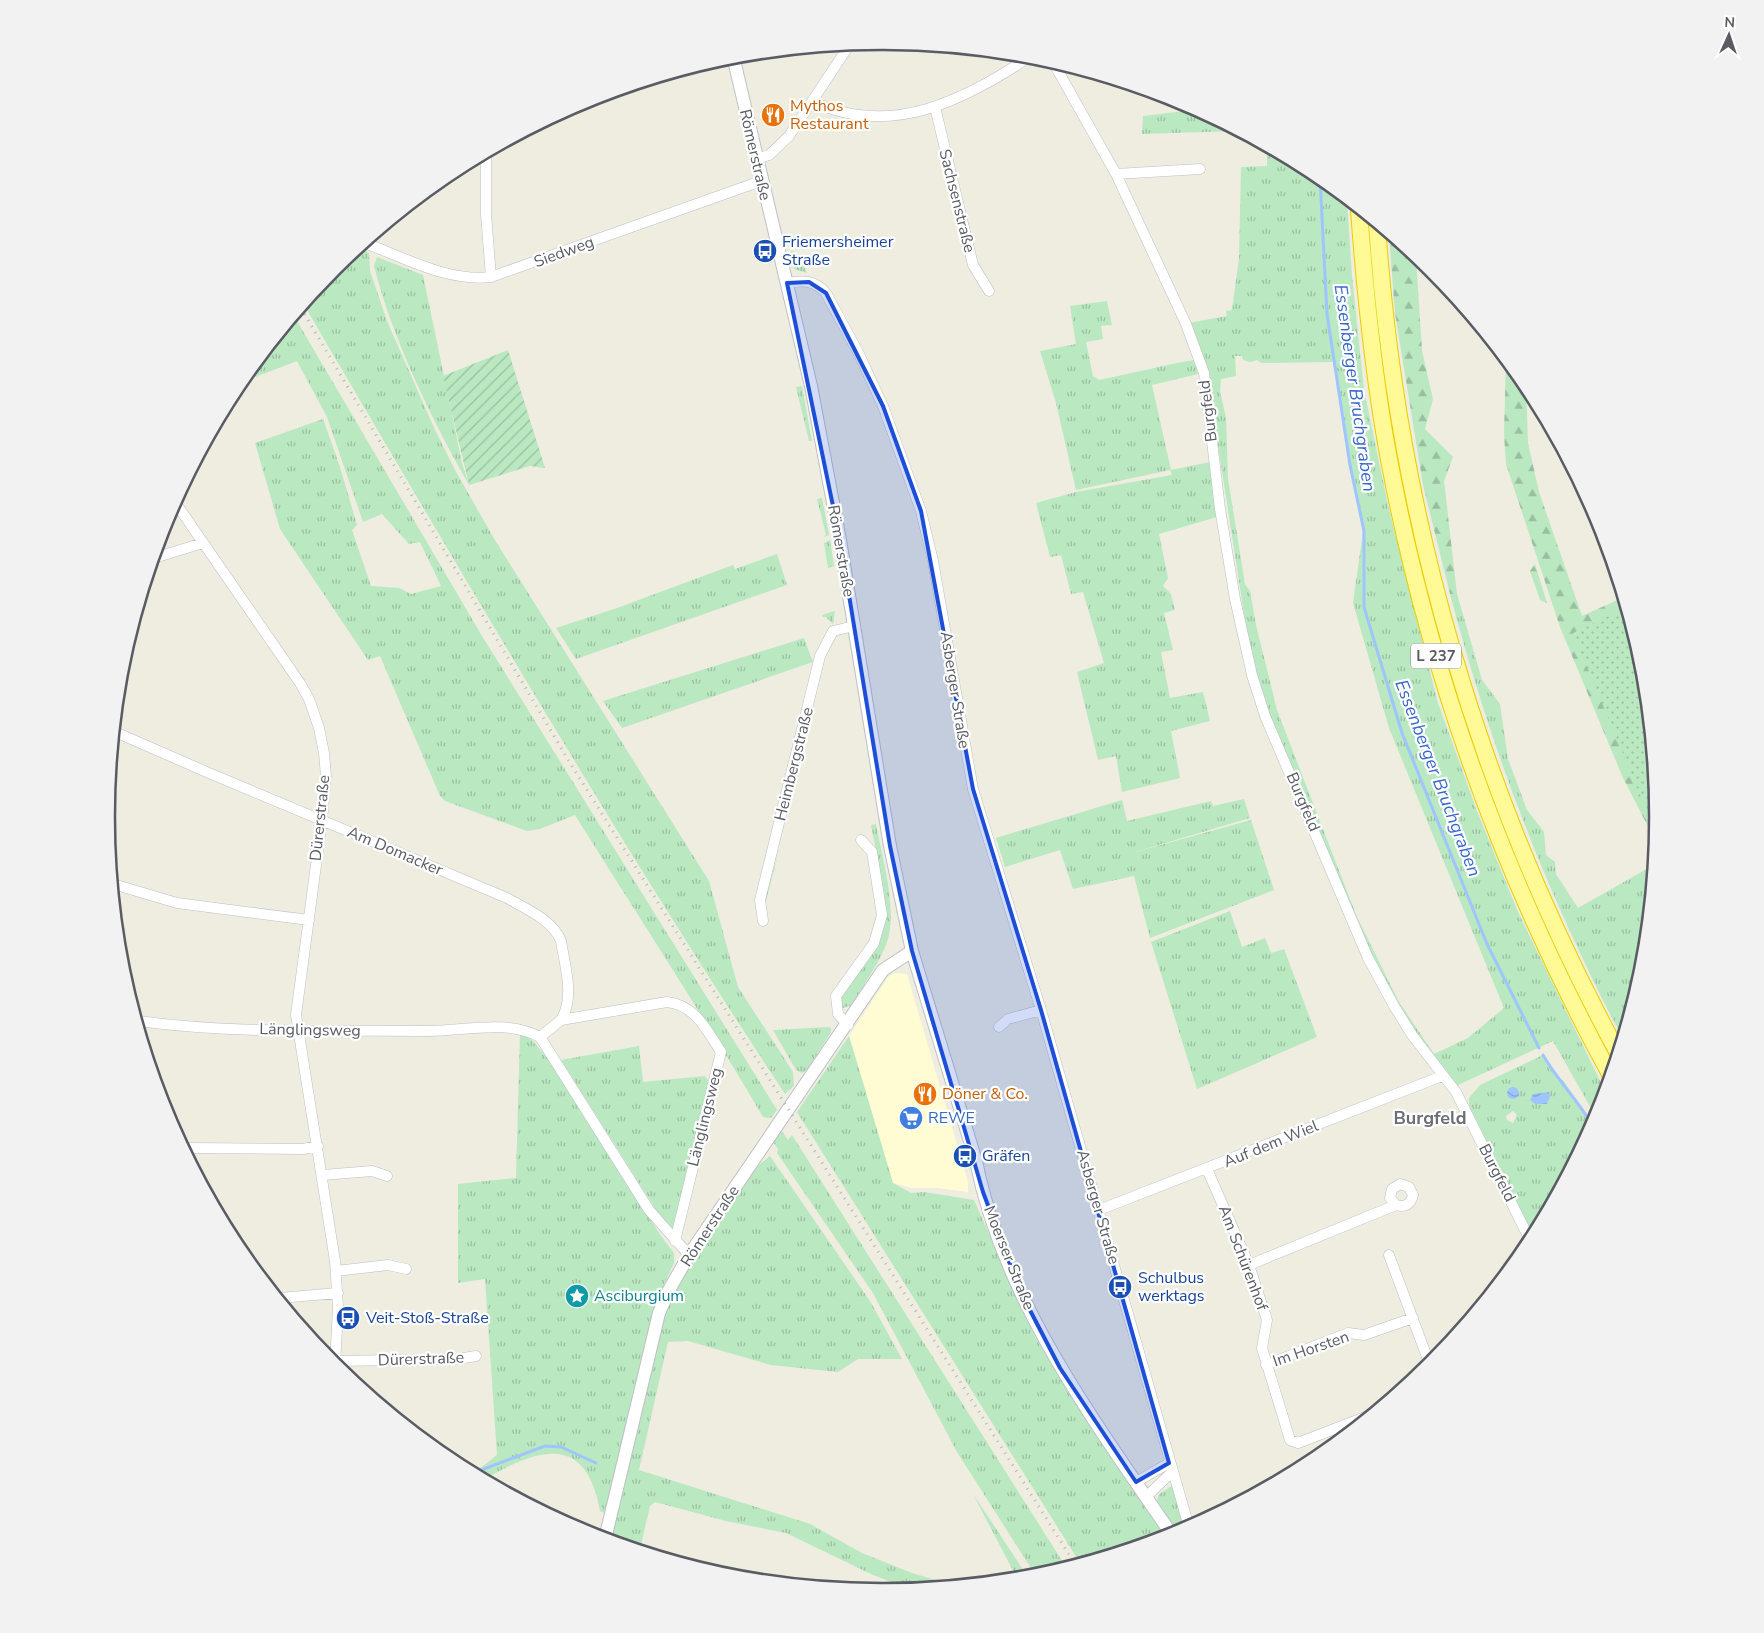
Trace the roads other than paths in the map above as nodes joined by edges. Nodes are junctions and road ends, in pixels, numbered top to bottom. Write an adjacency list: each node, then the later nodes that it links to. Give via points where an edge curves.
1 (845, 51): 5 (street)
2 (1020, 63): 6 (street, via 976,90)
3 (735, 65): 7 (street, Römerstraße)
4 (1058, 71): 10 (street, Burgfeld)
5 (812, 101): 6 (street, via 829,109 869,118); 7 (street, via 784,141 769,155)
6 (935, 107): 17 (street, Sachsenstraße, via 973,265)
7 (756, 159): 11 (street, Römerstraße)
8 (486, 161): 15 (street, via 486,224)
9 (1200, 168): 10 (street)
10 (1116, 174): 38 (street, Burgfeld, via 1186,324 1204,373 1220,509 1236,599 1252,675 1266,716 1368,958 1394,1006)
11 (761, 181): 15 (street, Siedweg); 16 (street, Römerstraße)
12 (1360, 217): 37 (highway, L 237, via 1366,303 1379,402 1397,502 1420,600 1468,758 1498,838 1545,946)
13 (1377, 232): 36 (highway, L 237, via 1381,290 1404,447 1433,585 1461,684 1522,853 1557,933)
14 (373, 244): 15 (street, Siedweg, via 450,275)
15 (492, 276)
16 (787, 283): 21 (street, Römerstraße, via 811,386); 29 (street, Asberger Straße, via 809,282 821,288 868,370 896,438 921,511 934,568 973,789)
17 (989, 291)
18 (180, 510): 19 (street, Dürerstraße)
19 (203, 543): 20 (street); 23 (street, Dürerstraße, via 309,699 324,754 326,776)
20 (161, 556)
21 (854, 626): 27 (street, Heimbergstraße, via 833,631 820,656 760,900); 28 (street, Römerstraße, via 890,846)
22 (120, 734): 23 (street, Am Domacker)
23 (322, 820): 26 (street, Dürerstraße); 30 (street, Am Domacker, via 508,898 549,924 561,941 569,999)
24 (861, 840): 32 (street, via 872,852 882,915 874,943 836,996 838,1014)
25 (119, 886): 26 (street, via 177,903)
26 (309, 920): 34 (street, Dürerstraße, via 296,1015)
27 (763, 921)
28 (912, 951): 32 (street, Römerstraße, via 883,970); 63 (street, Moerser Straße, via 983,1192 1020,1291 1060,1368)
29 (1041, 1010): 33 (street, via 1008,1020); 45 (street, Asberger Straße)
30 (561, 1020): 35 (street, Länglingsweg); 47 (street, Länglingsweg, via 667,1002 681,1004 694,1013 721,1052)
31 (144, 1022): 34 (street, Länglingsweg, via 208,1028)
32 (848, 1025): 48 (street, Römerstraße)
33 (999, 1027)
34 (298, 1030): 35 (street, Länglingsweg, via 436,1031 506,1026); 39 (street, Dürerstraße)
35 (540, 1037): 47 (street, via 649,1210)
36 (1614, 1044)
37 (1606, 1067)
38 (1442, 1076): 41 (street, Auf dem Wiel); 46 (street, Burgfeld, via 1456,1092)
39 (318, 1146): 40 (street); 42 (street, Dürerstraße)
40 (191, 1148)
41 (1207, 1169): 45 (street, Auf dem Wiel); 50 (street, Am Schürenhof)
42 (323, 1175): 43 (street, via 372,1171); 52 (street, Dürerstraße)
43 (387, 1176)
44 (1396, 1206): 50 (street)
45 (1099, 1210): 62 (street, Asberger Straße)
46 (1526, 1232)
47 (675, 1241): 48 (street)
48 (689, 1255): 67 (street, Römerstraße, via 659,1313)
49 (1390, 1255): 55 (street)
50 (1249, 1265): 60 (street, Am Schürenhof, via 1268,1320 1262,1348)
51 (406, 1269): 52 (street, via 388,1265)
52 (336, 1271): 53 (street, Dürerstraße)
53 (338, 1293): 54 (street); 56 (street, Dürerstraße)
54 (286, 1297)
55 (1413, 1318): 57 (street); 60 (street, Im Horsten, via 1364,1335 1348,1333)
56 (335, 1353)
57 (1427, 1355)
58 (476, 1356): 59 (street, Dürerstraße)
59 (346, 1364)
60 (1266, 1365): 61 (street, Am Schürenhof, via 1290,1440 1298,1443)
61 (1353, 1422)
62 (1170, 1468): 63 (street); 64 (street); 65 (street, Asberger Straße)
63 (1136, 1482): 64 (street, Moerser Straße)
64 (1146, 1497): 66 (street, Moerser Straße)
65 (1186, 1520)
66 (1167, 1528)
67 (607, 1531)

